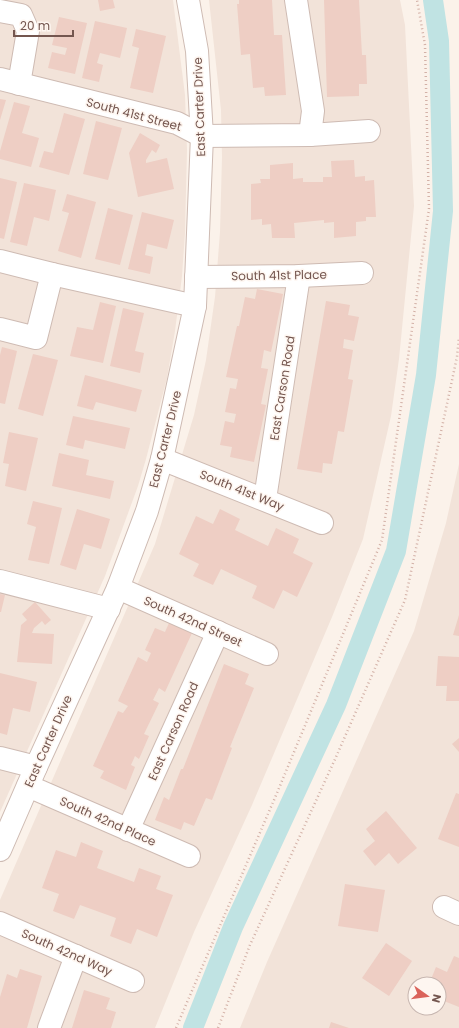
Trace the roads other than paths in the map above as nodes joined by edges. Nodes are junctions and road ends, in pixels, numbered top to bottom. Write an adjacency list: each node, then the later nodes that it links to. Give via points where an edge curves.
1 (188, 0): 7 (street, East Carter Drive, via 197,51)
2 (296, 0): 6 (street, via 313,111)
3 (0, 11): 4 (street, South 41st Street, via 21,16 28,31)
4 (9, 81): 7 (street, South 41st Street, via 177,123)
5 (369, 131): 6 (street, South 41st Street)
6 (310, 135): 7 (street, South 41st Street)
7 (202, 136): 12 (street, East Carter Drive)
8 (0, 261): 10 (street)
9 (362, 273): 11 (street, South 41st Place)
10 (52, 274): 13 (street); 14 (street, via 36,338)
11 (299, 276): 12 (street, South 41st Place); 16 (street, East Carson Road)
12 (196, 277): 13 (street, East Carter Drive)
13 (195, 306): 15 (street, East Carter Drive)
14 (0, 329)
15 (162, 459): 16 (street, South 41st Way); 19 (street, East Carter Drive, via 147,511)
16 (265, 499): 17 (street, South 41st Way)
17 (322, 523)
18 (0, 581): 20 (street)
19 (118, 588): 20 (street, East Carter Drive); 21 (street, South 42nd Street)
20 (108, 609): 24 (street, East Carter Drive)
21 (218, 632): 22 (street, South 42nd Street); 25 (street, East Carson Road)
22 (267, 654)
23 (0, 758): 24 (street, South 42nd Place)
24 (32, 776): 25 (street, South 42nd Place); 26 (street, East Carter Drive)
25 (128, 830): 27 (street, South 42nd Place)
26 (0, 850)
27 (189, 856)
28 (0, 923): 29 (street, South 42nd Way)
29 (76, 956): 30 (street, South 42nd Way); 31 (street)
30 (133, 981)
31 (49, 1028)

